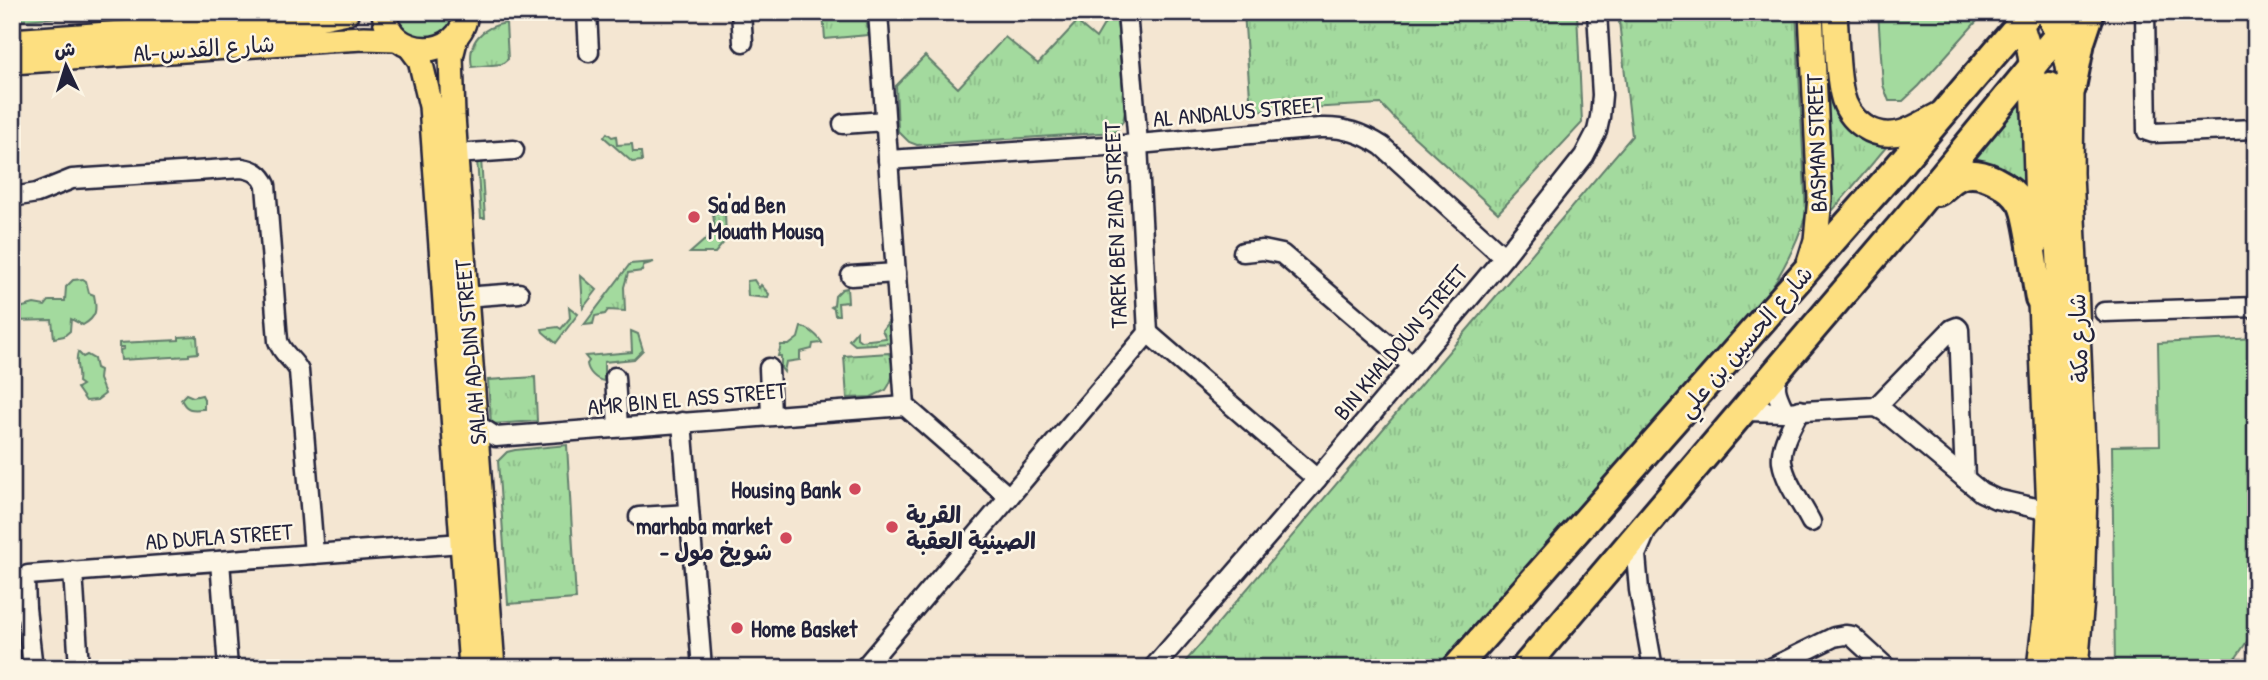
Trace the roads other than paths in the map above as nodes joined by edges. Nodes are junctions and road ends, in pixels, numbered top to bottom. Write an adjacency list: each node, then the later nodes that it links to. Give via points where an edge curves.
1 (346, 12): 19 (main road, Al-شارع القدس)
2 (384, 12): 18 (main road, SALAH AD-DIN STREET, via 389,29)
3 (587, 12): 21 (street)
4 (741, 12): 17 (street)
5 (878, 12): 25 (street)
6 (1127, 12): 28 (street, TAREK BEN ZIAD STREET)
7 (1597, 12): 35 (street, BIN KHALDOUN STREET, via 1602,96 1597,131 1584,156)
8 (1811, 12): 37 (main road, BASMAN STREET, via 1820,198 1816,240)
9 (1835, 12): 24 (main road, BASMAN STREET, via 1842,95 1857,122 1877,133 1903,133)
10 (2077, 12): 15 (highway, شارع الحسين بن علي)
11 (2091, 12): 23 (highway, via 2081,42)
12 (2145, 12): 27 (street, via 2147,131)
13 (2026, 17): 23 (main road, شارع مكة); 24 (highway, شارع الحسين بن علي)
14 (468, 20): 18 (main road, Al-شارع القدس, via 446,44 435,49); 30 (main road, SALAH AD-DIN STREET, via 451,57)
15 (2052, 24): 23 (highway, شارع الحسين بن علي); 23 (main road, شارع مكة, via 2067,61)
16 (12, 41): 20 (main road, Al-شارع القدس)
17 (743, 42)
18 (403, 43): 19 (main road, Al-شارع القدس, via 364,38); 36 (main road, SALAH AD-DIN STREET, via 420,60 431,106)
19 (96, 45): 20 (main road, Al-شارع القدس)
20 (70, 47): 22 (main road, Al-شارع القدس)
21 (589, 52)
22 (12, 62)
23 (2052, 80): 33 (highway, شارع الحسين بن علي); 42 (main road, شارع مكة); 73 (highway, via 2064,309)
24 (1947, 110): 37 (highway, شارع الحسين بن علي)
25 (885, 121): 26 (street); 31 (street)
26 (843, 124)
27 (2256, 129)
28 (1138, 144): 31 (street, AL ANDALUS STREET); 35 (street, AL ANDALUS STREET, via 1334,127 1353,131 1382,146); 45 (street, TAREK BEN ZIAD STREET)
29 (514, 150): 30 (street)
30 (456, 154): 36 (main road, SALAH AD-DIN STREET)
31 (888, 160): 38 (street)
32 (12, 197): 67 (street, via 72,179 242,168 257,173 266,185 278,341 299,371)
33 (1914, 210): 42 (highway, via 1960,176 1979,175 2003,186 2021,203); 46 (highway, شارع الحسين بن علي)
34 (1243, 252): 47 (street, via 1282,254)
35 (1504, 257): 47 (street, BIN KHALDOUN STREET)
36 (453, 270): 41 (main road, SALAH AD-DIN STREET); 66 (main road, SALAH AD-DIN STREET)
37 (1806, 271): 82 (highway, شارع الحسين بن علي)
38 (896, 273): 39 (street); 50 (street)
39 (852, 276)
40 (519, 293): 41 (street)
41 (464, 297): 56 (main road, SALAH AD-DIN STREET)
42 (2039, 298): 61 (main road, شارع مكة)
43 (2256, 307): 44 (street)
44 (2104, 313)
45 (1148, 333): 58 (street); 60 (street, TAREK BEN ZIAD STREET)
46 (1783, 363): 52 (highway, شارع الحسين بن علي); 53 (street, via 1775,381 1776,392)
47 (1412, 365): 58 (street, BIN KHALDOUN STREET)
48 (769, 368): 54 (street)
49 (615, 377): 57 (street)
50 (905, 405): 54 (street, AMR BIN EL ASS STREET); 60 (street)
51 (1876, 407): 53 (street); 59 (street); 59 (street, via 1957,327)
52 (1744, 411): 53 (street); 64 (highway, شارع الحسين بن علي)
53 (1792, 411): 65 (street, via 1782,461)
54 (771, 415): 55 (street, AMR BIN EL ASS STREET)
55 (682, 422): 57 (street, AMR BIN EL ASS STREET); 62 (street)
56 (476, 424): 57 (street, AMR BIN EL ASS STREET, via 496,438); 78 (main road, SALAH AD-DIN STREET)
57 (618, 427)
58 (1317, 479): 81 (street, BIN KHALDOUN STREET)
59 (1965, 479): 61 (street, via 1996,499)
60 (1009, 497): 80 (street, TAREK BEN ZIAD STREET)
61 (2049, 510): 87 (main road, شارع مكة)
62 (689, 514): 63 (street); 79 (street)
63 (639, 517)
64 (1652, 517): 70 (highway, شارع الحسين بن علي); 71 (street, via 1636,555)
65 (1811, 522)
66 (462, 543): 67 (street, AD DUFLA STREET); 77 (main road, SALAH AD-DIN STREET)
67 (314, 554): 68 (street, AD DUFLA STREET)
68 (220, 561): 69 (street, AD DUFLA STREET); 76 (street)
69 (73, 571): 72 (street, AD DUFLA STREET, via 25,576); 75 (street)
70 (1596, 583): 71 (street, via 1614,575); 83 (highway, شارع الحسين بن علي)
71 (1639, 590): 84 (street)
72 (19, 608): 74 (street)
73 (2071, 667)
74 (33, 668)
75 (79, 668)
76 (228, 668)
77 (471, 668)
78 (493, 668)
79 (702, 668)
80 (864, 668)
81 (1153, 668)
82 (1456, 668)
83 (1524, 668)
84 (1653, 668)
85 (1771, 668): 86 (street, via 1844,635 1853,636)
86 (1887, 668)
87 (2039, 668)

